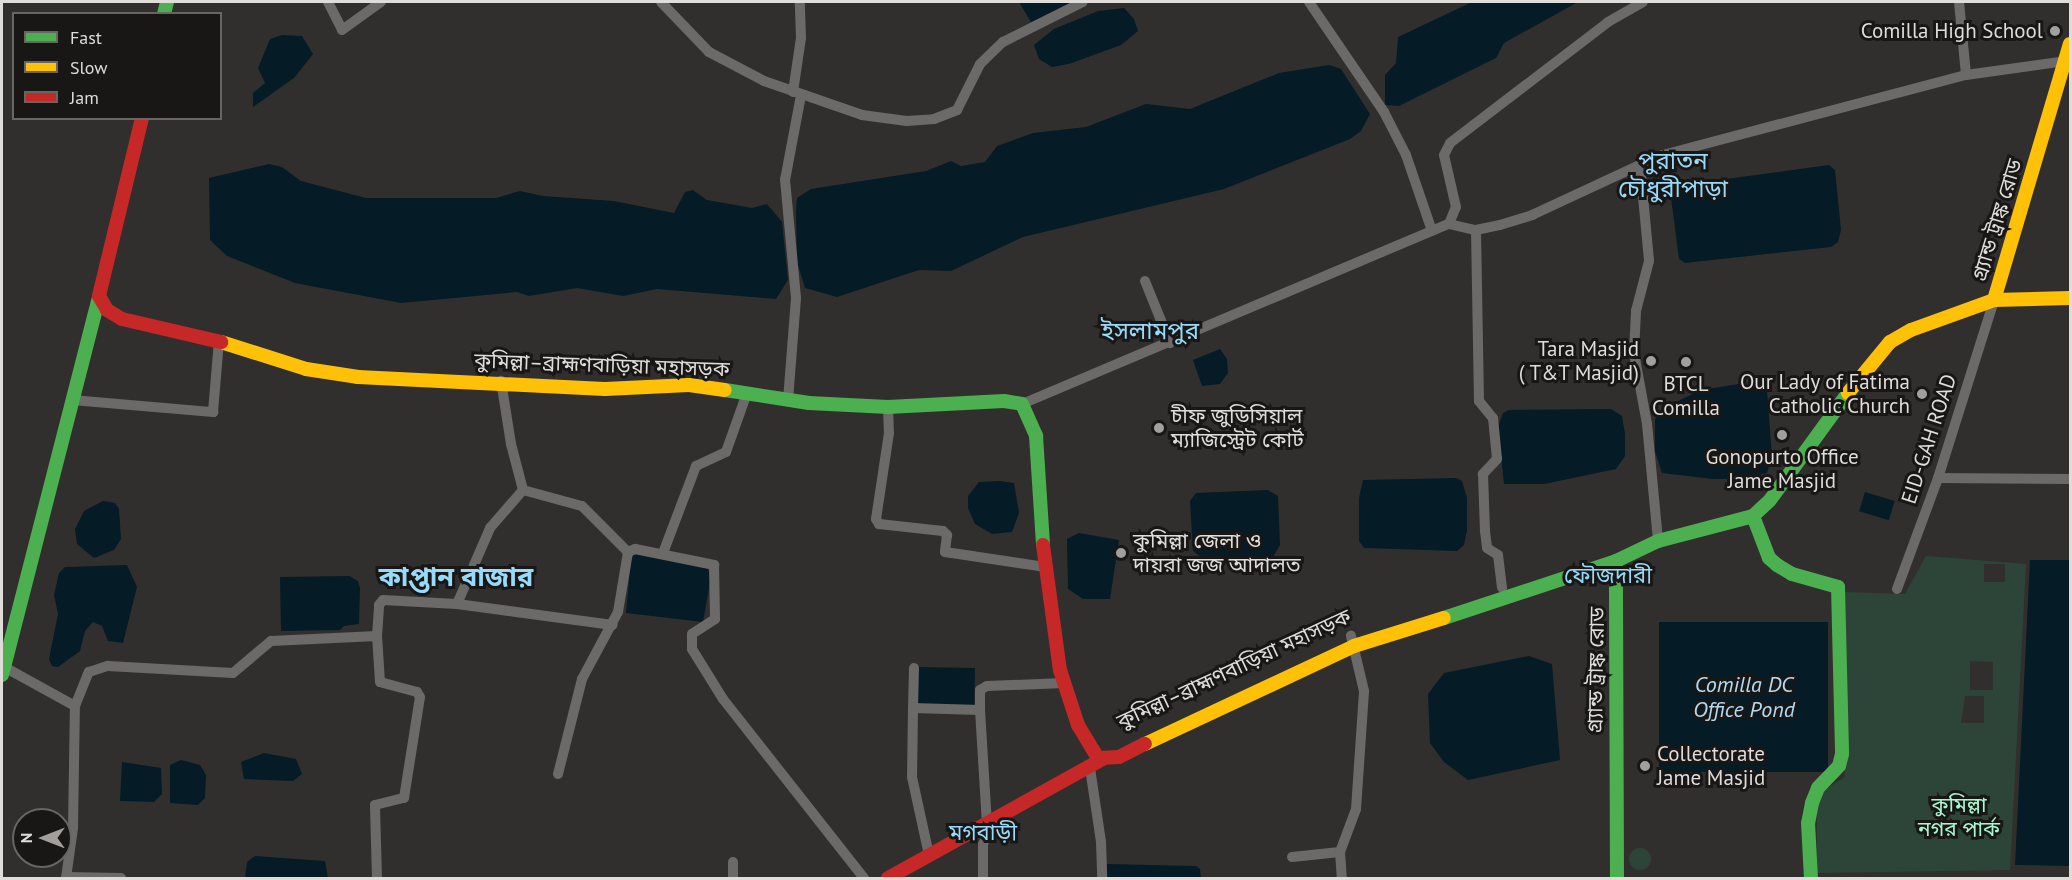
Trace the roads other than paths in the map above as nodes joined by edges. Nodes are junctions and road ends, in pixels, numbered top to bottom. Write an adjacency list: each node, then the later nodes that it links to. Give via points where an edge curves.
1 (328, 2): 2 (street, via 344,30)
2 (381, 2)
3 (661, 2): 12 (street, via 709,52)
4 (800, 2): 12 (street)
5 (1083, 2): 12 (street, via 1003,42 980,64 957,110 944,116 915,122 888,121)
6 (1310, 2): 17 (street, via 1384,112 1406,155)
7 (1642, 2): 15 (street, via 1608,22 1449,143 1444,155 1456,207)
8 (1959, 2): 11 (street)
9 (2070, 44): 10 (main road, গ্র্যান্ড ট্রাঙ্ক রোড)
10 (2065, 61): 11 (street); 21 (main road, গ্র্যান্ড ট্রাঙ্ক রোড)
11 (1966, 75): 14 (street, via 1659,156)
12 (797, 93): 27 (street, via 785,180 796,298)
13 (142, 120): 19 (main road)
14 (1640, 165): 16 (street, via 1532,215); 34 (street, via 1649,261 1636,311 1634,353 1647,424)
15 (1449, 224): 16 (street); 17 (street)
16 (1476, 230): 39 (street, via 1479,401 1493,418 1497,459 1483,474 1486,548 1498,555)
17 (1432, 231): 23 (street)
18 (1145, 281): 23 (street)
19 (99, 296): 22 (main road, কুমিল্লা–ব্রাহ্মণবাড়িয়া মহাসড়ক, via 107,310 122,319); 26 (main road)
20 (2070, 298): 21 (main road)
21 (1994, 300): 30 (street, EID-GAH ROAD); 33 (main road, গ্র্যান্ড ট্রাঙ্ক রোড, via 1911,330 1890,342 1874,358 1770,500)
22 (219, 341): 24 (main road, কুমিল্লা–ব্রাহ্মণবাড়িয়া মহাসড়ক, via 306,369 358,377); 26 (street, via 213,412)
23 (1170, 343): 28 (street)
24 (501, 381): 25 (main road, কুমিল্লা–ব্রাহ্মণবাড়িয়া মহাসড়ক, via 605,389 689,385); 32 (street)
25 (747, 393): 27 (main road, কুমিল্লা–ব্রাহ্মণবাড়িয়া মহাসড়ক); 36 (street, via 726,452 696,466)
26 (72, 400): 46 (main road)
27 (788, 400): 29 (main road, কুমিল্লা–ব্রাহ্মণবাড়িয়া মহাসড়ক)
28 (1022, 404): 29 (main road, কুমিল্লা–ব্রাহ্মণবাড়িয়া মহাসড়ক, via 1004,401); 38 (main road, via 1029,412 1036,436)
29 (888, 407): 38 (street, via 889,433 876,519 879,524 943,531 947,535 945,552)
30 (1938, 478): 31 (street); 40 (street, EID-GAH ROAD)
31 (2070, 479)
32 (523, 490): 35 (street, via 582,506); 41 (street, via 490,528)
33 (1753, 516): 34 (main road); 71 (main road, via 1769,558 1777,565 1792,574 1838,587 1842,754 1839,766 1818,788 1812,803 1808,822)
34 (1658, 541): 37 (main road)
35 (627, 552): 36 (street, via 635,549); 42 (street)
36 (663, 554): 65 (street, via 714,565 715,618 692,634 692,649 723,699)
37 (1616, 561): 39 (main road, কুমিল্লা–ব্রাহ্মণবাড়িয়া মহাসড়ক, via 1599,560); 44 (main road, via 1601,569); 70 (main road, গ্র্যান্ড ট্রাঙ্ক রোড)
38 (1045, 567): 47 (main road)
39 (1502, 588): 44 (main road, কুমিল্লা–ব্রাহ্মণবাড়িয়া মহাসড়ক)
40 (1897, 589)
41 (457, 604): 42 (street); 43 (street, via 383,600 379,605)
42 (613, 626): 53 (street, via 582,679)
43 (377, 636): 48 (street, via 271,641 230,673 92,668); 63 (street, via 380,682 417,692 420,697 404,798 375,805)
44 (1353, 641): 51 (main road, কুমিল্লা–ব্রাহ্মণবাড়িয়া মহাসড়ক, via 1167,727 1114,747); 57 (street, via 1364,691 1360,781 1352,824)
45 (914, 668): 49 (street)
46 (4, 672): 48 (street)
47 (1064, 683): 50 (street, via 987,686 980,690); 51 (main road, via 1090,749)
48 (75, 706): 61 (street, via 73,828)
49 (913, 708): 50 (street); 58 (street, via 912,777)
50 (980, 710): 54 (street)
51 (1103, 759): 52 (main road, কুমিল্লা–ব্রাহ্মণবাড়িয়া মহাসড়ক)
52 (1090, 768): 54 (main road, কুমিল্লা–ব্রাহ্মণবাড়িয়া মহাসড়ক); 68 (street)
53 (558, 774)
54 (989, 825): 55 (main road, কুমিল্লা–ব্রাহ্মণবাড়িয়া মহাসড়ক); 56 (street)
55 (966, 836): 56 (street); 58 (main road, কুমিল্লা–ব্রাহ্মণবাড়িয়া মহাসড়ক)
56 (983, 844): 67 (street)
57 (1340, 852): 59 (street); 69 (street)
58 (929, 855): 66 (main road, কুমিল্লা–ব্রাহ্মণবাড়িয়া মহাসড়ক)
59 (1292, 857)
60 (733, 862): 64 (street)
61 (66, 878): 62 (street)
62 (121, 879)
63 (377, 879)
64 (733, 879)
65 (864, 879)
66 (888, 879)
67 (983, 879)
68 (1102, 879)
69 (1342, 879)
70 (1617, 879)
71 (1811, 879)

